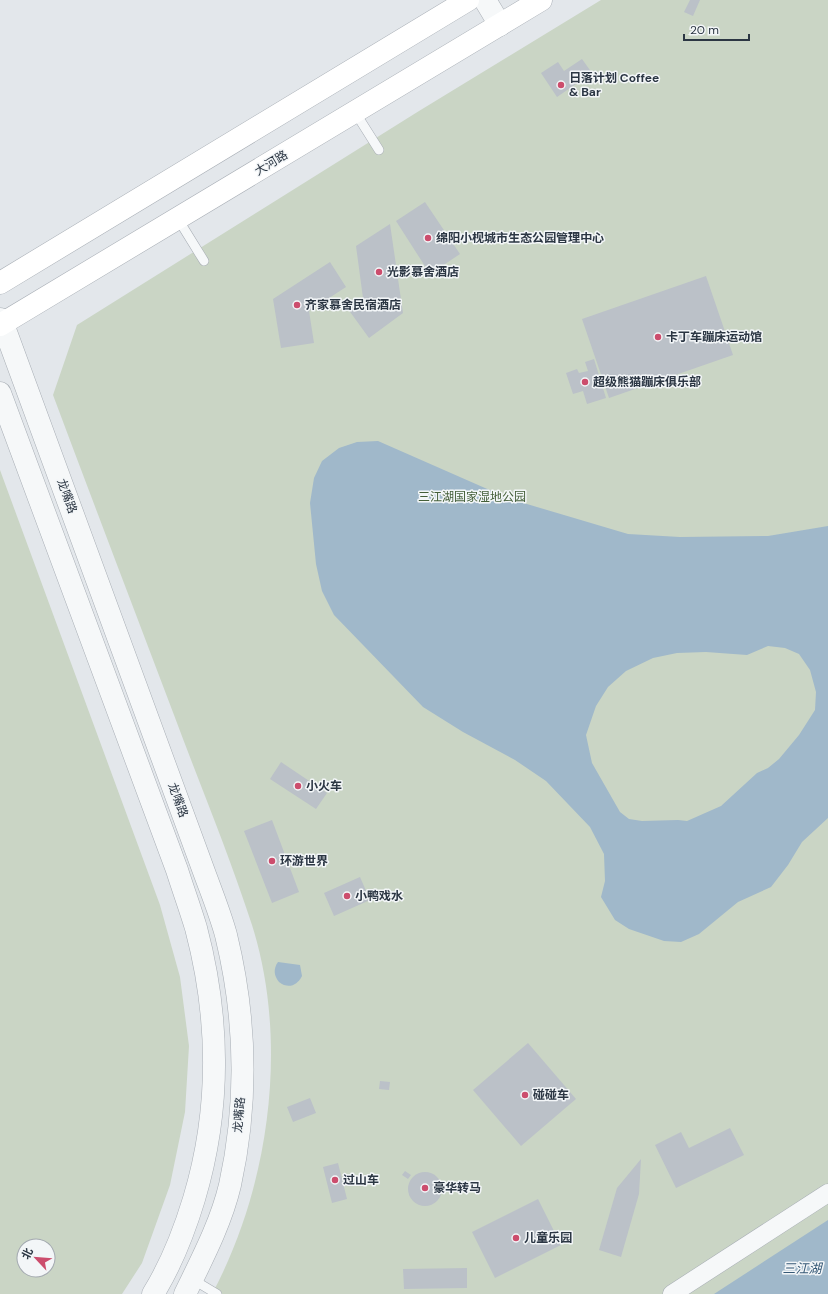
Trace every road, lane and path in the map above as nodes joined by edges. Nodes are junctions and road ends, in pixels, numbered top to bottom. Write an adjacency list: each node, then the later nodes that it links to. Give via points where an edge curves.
1 (468, 0): 9 (main road)
2 (485, 0): 4 (street)
3 (530, 3): 4 (main road, 大河路)
4 (500, 25): 5 (main road, 大河路)
5 (355, 112): 6 (lane); 7 (main road, 大河路)
6 (379, 150)
7 (178, 219): 8 (lane); 10 (main road, 大河路)
8 (204, 261)
9 (0, 282)
10 (1, 323): 13 (street, 龙嘴路, via 226,934 239,1002 243,1065 240,1126 231,1178 209,1245)
11 (0, 393): 14 (street, via 177,870 195,927 208,982 215,1041 214,1105 204,1165 185,1228)
12 (828, 1193): 16 (street)
13 (188, 1287): 15 (lane)
14 (153, 1294)
15 (217, 1294)
16 (672, 1294)

